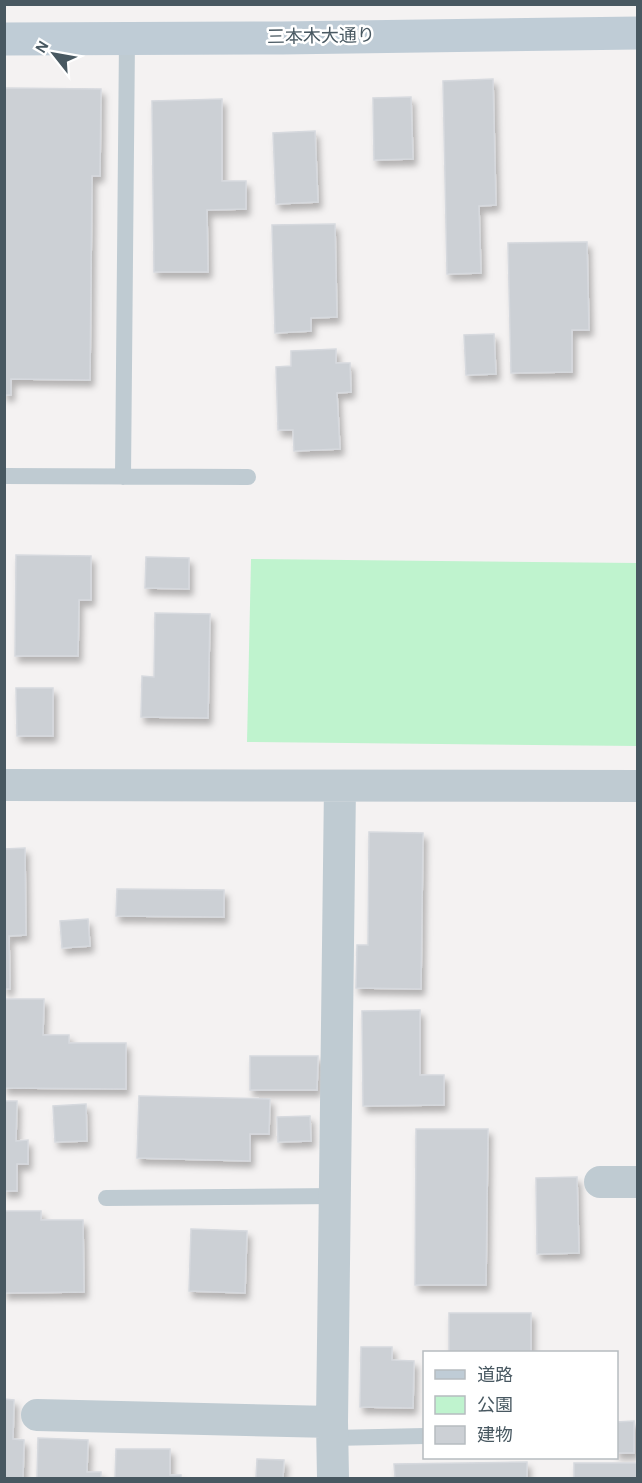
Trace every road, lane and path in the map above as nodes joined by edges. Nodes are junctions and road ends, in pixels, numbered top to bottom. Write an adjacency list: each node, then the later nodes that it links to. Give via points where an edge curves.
1 (638, 33): 3 (main road, 三本木大通り)
2 (4, 39): 3 (main road, 三本木大通り)
3 (127, 39): 5 (lane)
4 (4, 476): 5 (lane)
5 (123, 477): 6 (lane)
6 (248, 477)
7 (4, 784): 8 (street)
8 (339, 786): 9 (street); 12 (street)
9 (638, 786)
10 (600, 1182): 11 (street)
11 (638, 1182)
12 (335, 1196): 13 (lane); 15 (street)
13 (106, 1198)
14 (37, 1414): 15 (street)
15 (333, 1430): 16 (lane); 17 (street)
16 (423, 1436)
17 (333, 1479)

